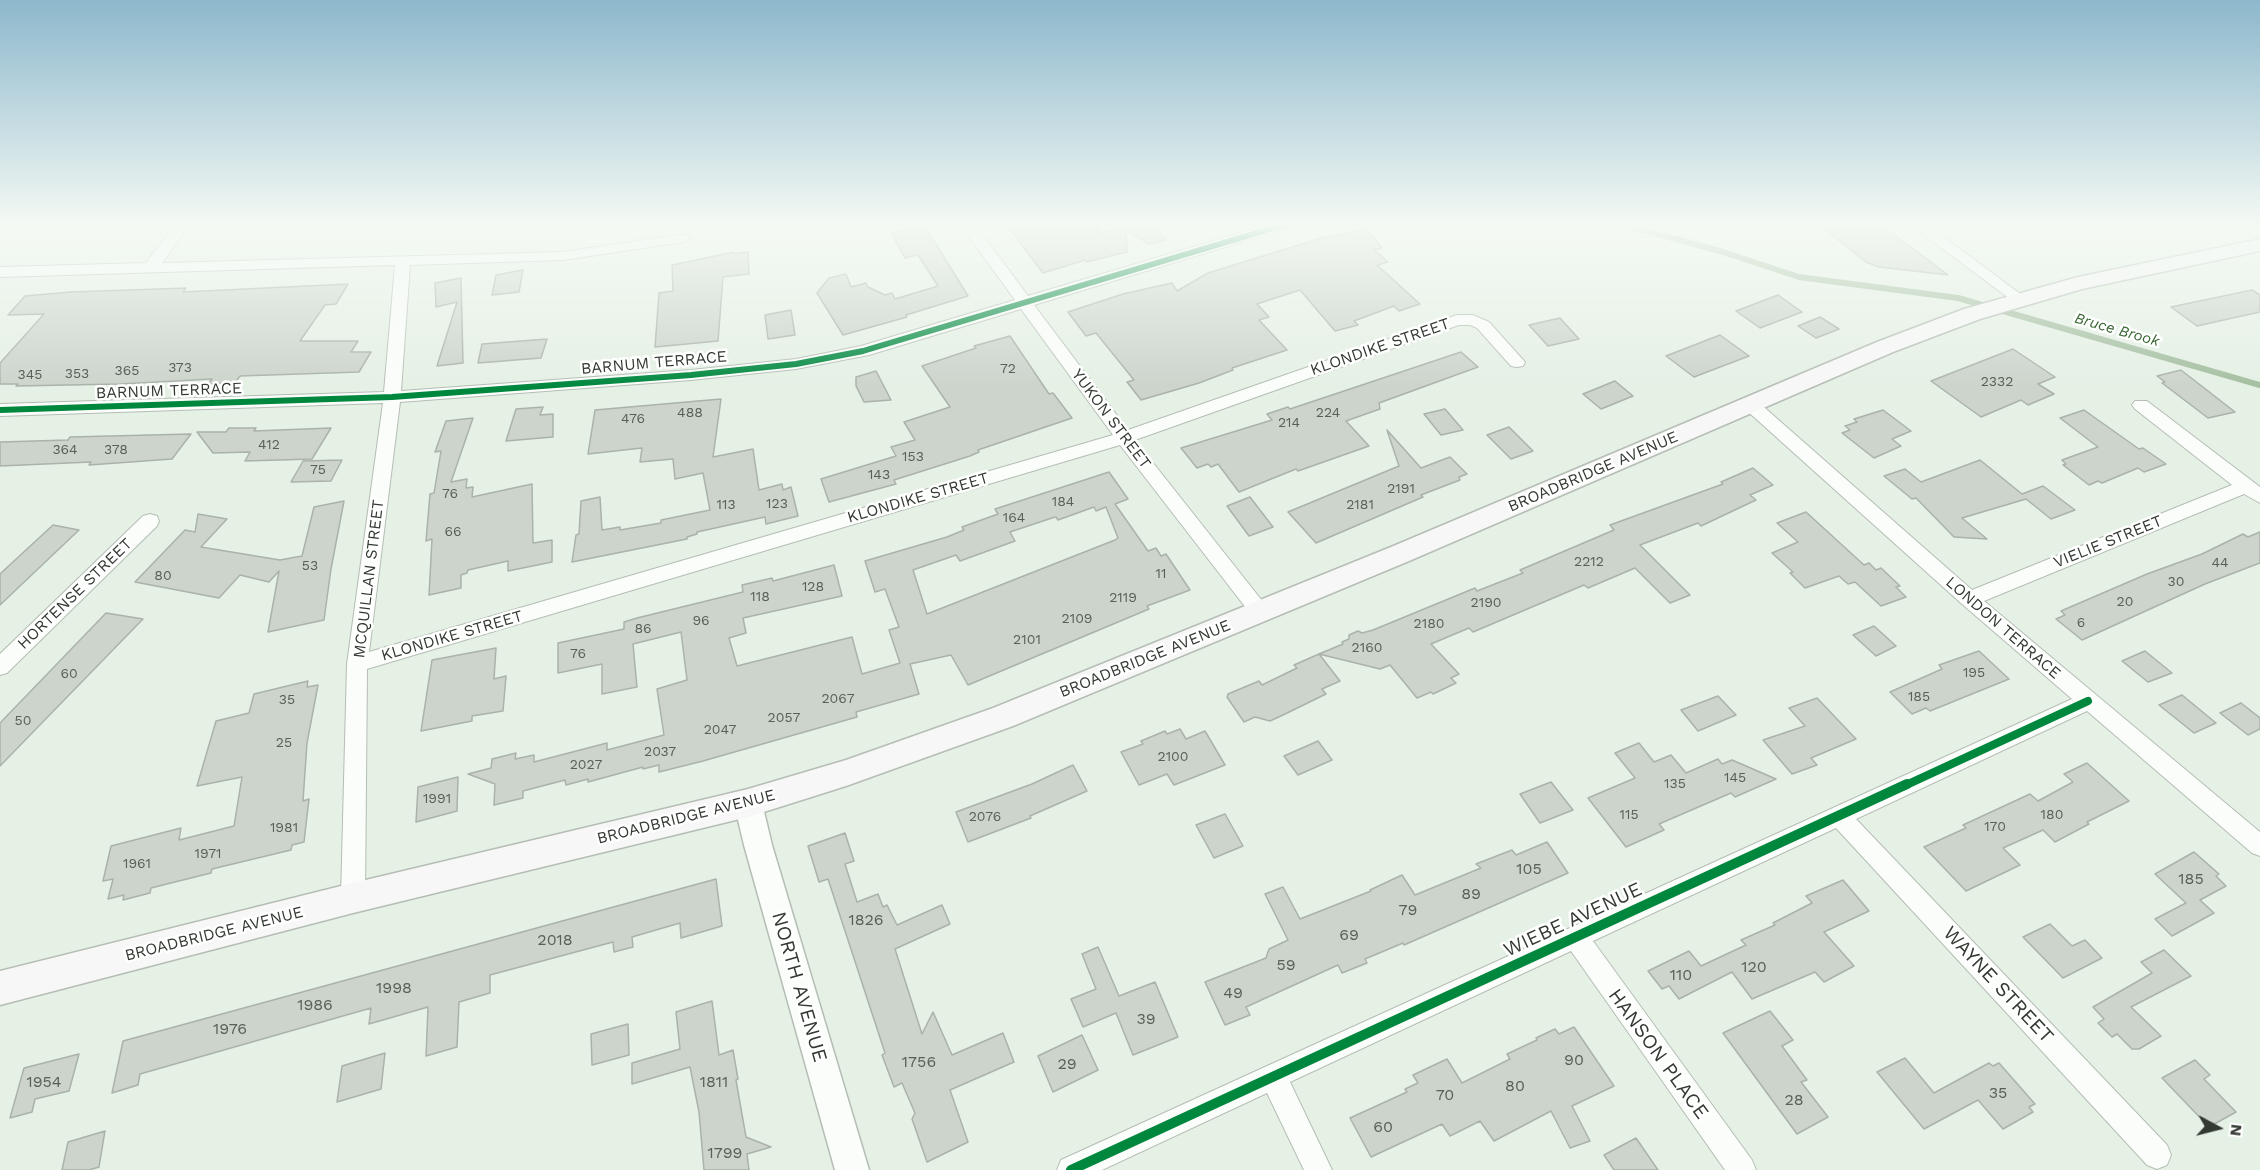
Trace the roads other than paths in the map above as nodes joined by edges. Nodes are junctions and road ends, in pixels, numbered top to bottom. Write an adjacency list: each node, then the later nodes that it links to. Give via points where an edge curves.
1 (402, 278): 9 (street, MCQUILLAN STREET)
2 (1007, 278): 7 (street, YUKON STREET)
3 (1108, 278): 7 (street, BARNUM TERRACE)
4 (1983, 278): 6 (street)
5 (2104, 278): 6 (main road, BROADBRIDGE AVENUE)
6 (2012, 301): 10 (main road, BROADBRIDGE AVENUE, via 1885,347)
7 (1025, 302): 9 (street, BARNUM TERRACE, via 863,351 796,364); 13 (street, YUKON STREET)
8 (1517, 362): 13 (street, KLONDIKE STREET, via 1483,325 1473,320 1457,320)
9 (392, 397): 12 (street, BARNUM TERRACE); 18 (street, MCQUILLAN STREET)
10 (1751, 405): 16 (street, LONDON TERRACE); 17 (main road, BROADBRIDGE AVENUE)
11 (2141, 405): 14 (street)
12 (0, 410)
13 (1124, 438): 17 (street, YUKON STREET); 18 (street, KLONDIKE STREET)
14 (2253, 491): 16 (street, VIELIE STREET)
15 (150, 521): 19 (street, HORTENSE STREET)
16 (1969, 599): 20 (street, LONDON TERRACE)
17 (1260, 612): 21 (main road, BROADBRIDGE AVENUE, via 1003,717)
18 (357, 664): 24 (street, MCQUILLAN STREET)
19 (0, 668)
20 (2088, 701): 22 (street, WIEBE AVENUE); 23 (street, LONDON TERRACE)
21 (748, 803): 24 (main road, BROADBRIDGE AVENUE); 29 (street, NORTH AVENUE)
22 (1838, 815): 25 (street, WIEBE AVENUE); 28 (street, WAYNE STREET)
23 (2260, 846)
24 (353, 898): 26 (main road, BROADBRIDGE AVENUE)
25 (1575, 937): 27 (street, WIEBE AVENUE); 32 (street, HANSON PLACE)
26 (0, 988)
27 (1273, 1076): 30 (street, WIEBE AVENUE); 31 (street)
28 (2157, 1155)
29 (852, 1170)
30 (1071, 1170)
31 (1318, 1170)
32 (1742, 1170)

